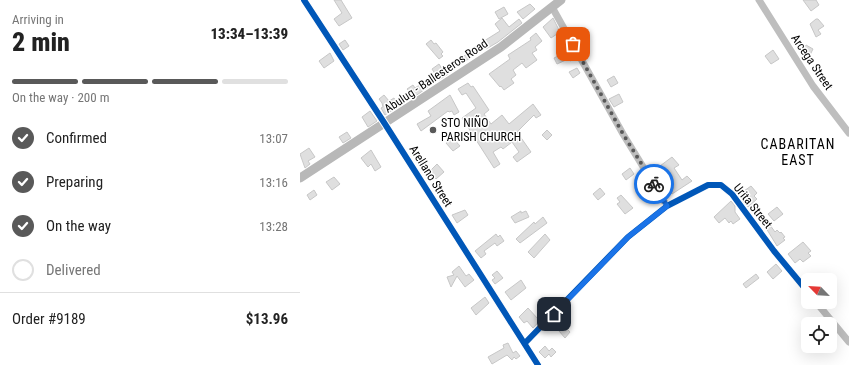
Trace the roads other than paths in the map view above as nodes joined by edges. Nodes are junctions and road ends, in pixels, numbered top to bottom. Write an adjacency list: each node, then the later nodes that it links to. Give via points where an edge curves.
1 (304, 0): 5 (street, Arellano Street)
2 (561, 0): 4 (main road, Abulug - Ballesteros Road)
3 (759, 0): 6 (street, Arcega Street, via 813,86)
4 (552, 7): 5 (main road, Abulug - Ballesteros Road, via 501,47); 8 (street, via 623,134)
5 (385, 124): 7 (main road, Abulug - Ballesteros Road); 12 (street, Arellano Street)
6 (849, 133)
7 (300, 178)
8 (667, 206): 9 (street, Urita Street, via 708,185 721,185 732,194); 12 (street, Urita Street, via 628,237)
9 (801, 284)
10 (822, 309): 11 (street)
11 (849, 342)
12 (525, 343): 13 (street, Arellano Street)
13 (538, 365)

